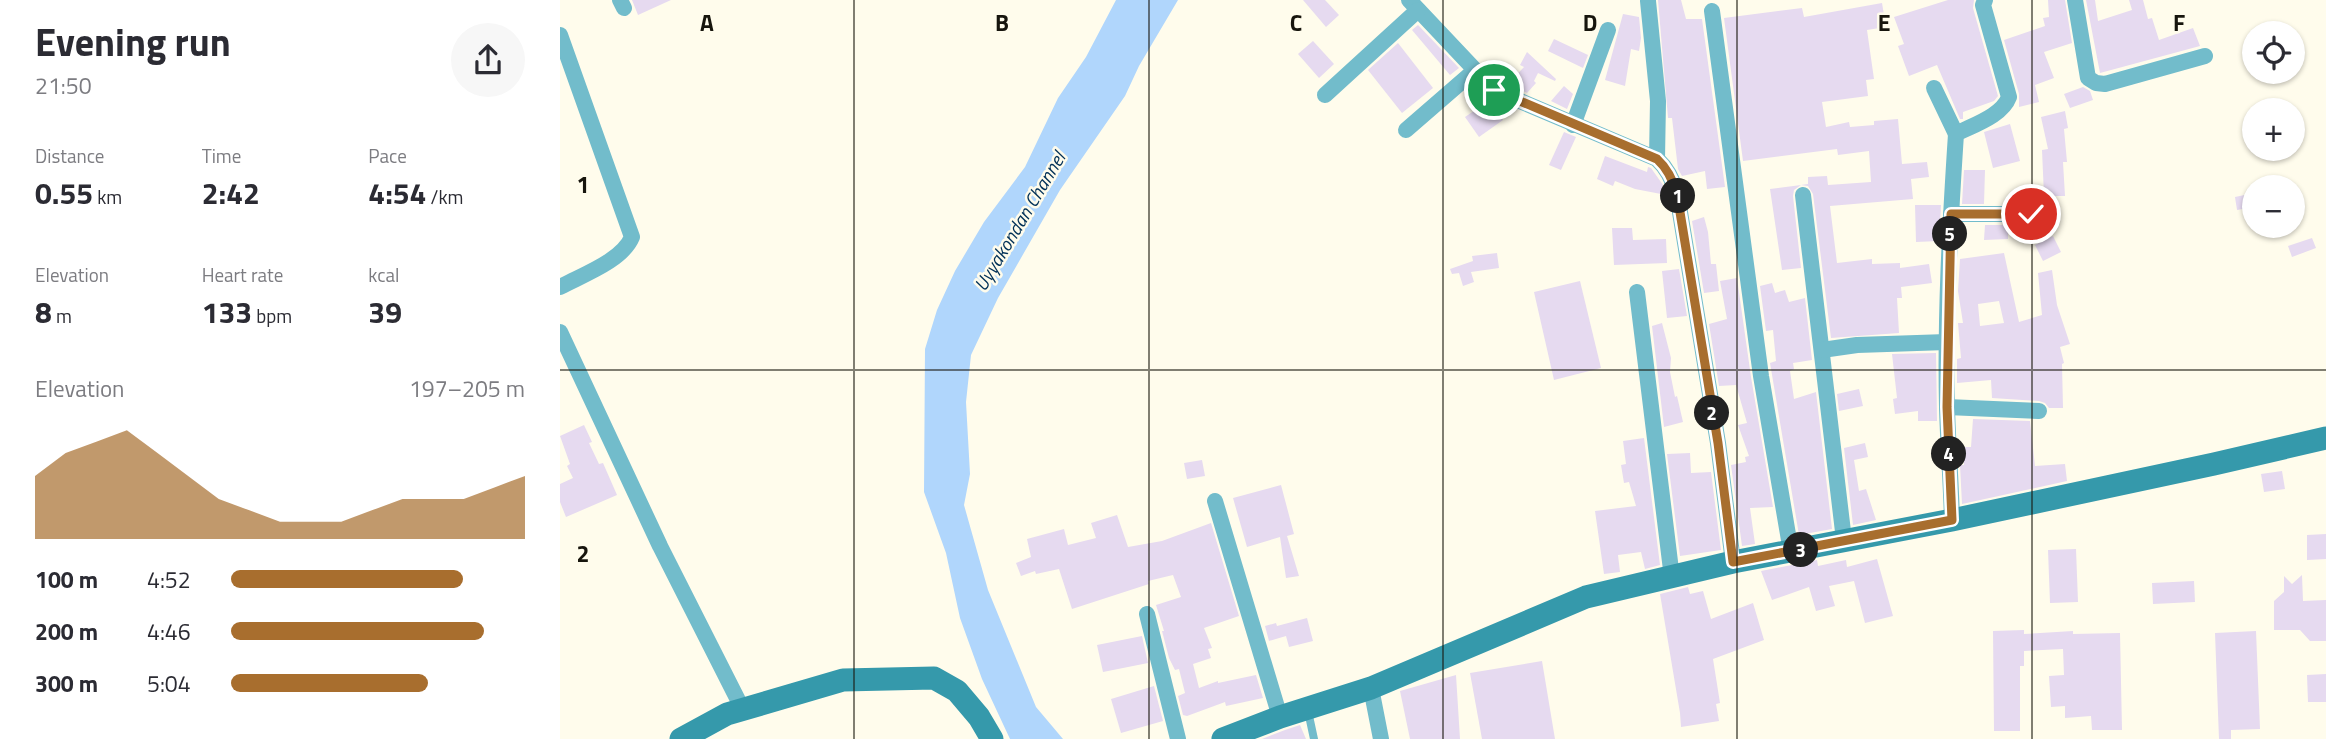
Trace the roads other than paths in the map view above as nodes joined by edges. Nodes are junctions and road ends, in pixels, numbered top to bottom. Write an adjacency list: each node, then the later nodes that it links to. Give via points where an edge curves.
1 (1984, 0): 14 (street, via 2009,97 1994,114)
2 (2075, 0): 8 (street, via 2088,78 2096,83)
3 (1648, 1): 15 (street, via 1658,101)
4 (1413, 5): 9 (street); 11 (street)
5 (1712, 11): 30 (street, via 1761,376)
6 (1608, 30): 12 (street)
7 (560, 35): 19 (street, via 632,237 620,255)
8 (2205, 56)
9 (1474, 71): 12 (street, via 1494,90); 13 (street)
10 (1934, 88): 14 (street)
11 (1325, 95)
12 (1573, 125): 15 (street)
13 (1406, 130)
14 (1956, 134): 17 (street)
15 (1657, 159): 31 (street, via 1672,177 1677,194)
16 (1803, 195): 23 (street)
17 (1951, 214): 18 (street); 22 (street)
18 (2031, 214)
19 (560, 287)
20 (1637, 292): 32 (street)
21 (560, 332): 36 (street, via 660,547)
22 (1947, 342): 23 (street); 24 (street)
23 (1822, 350): 29 (street)
24 (1947, 407): 25 (street); 28 (street)
25 (2039, 411)
26 (2326, 438): 28 (street)
27 (1215, 501): 37 (street)
28 (1952, 520): 29 (street)
29 (1844, 540): 30 (street)
30 (1791, 552): 31 (street)
31 (1733, 562): 32 (street)
32 (1672, 578): 34 (street, via 1586,597)
33 (1147, 614): 40 (street)
34 (1371, 688): 35 (street); 43 (street)
35 (1308, 708): 37 (street); 42 (lane)
36 (743, 710): 38 (street); 39 (street, via 843,680 934,678 957,691)
37 (1280, 717): 41 (street)
38 (681, 739)
39 (992, 739)
40 (1178, 739)
41 (1223, 739)
42 (1314, 739)
43 (1381, 739)

